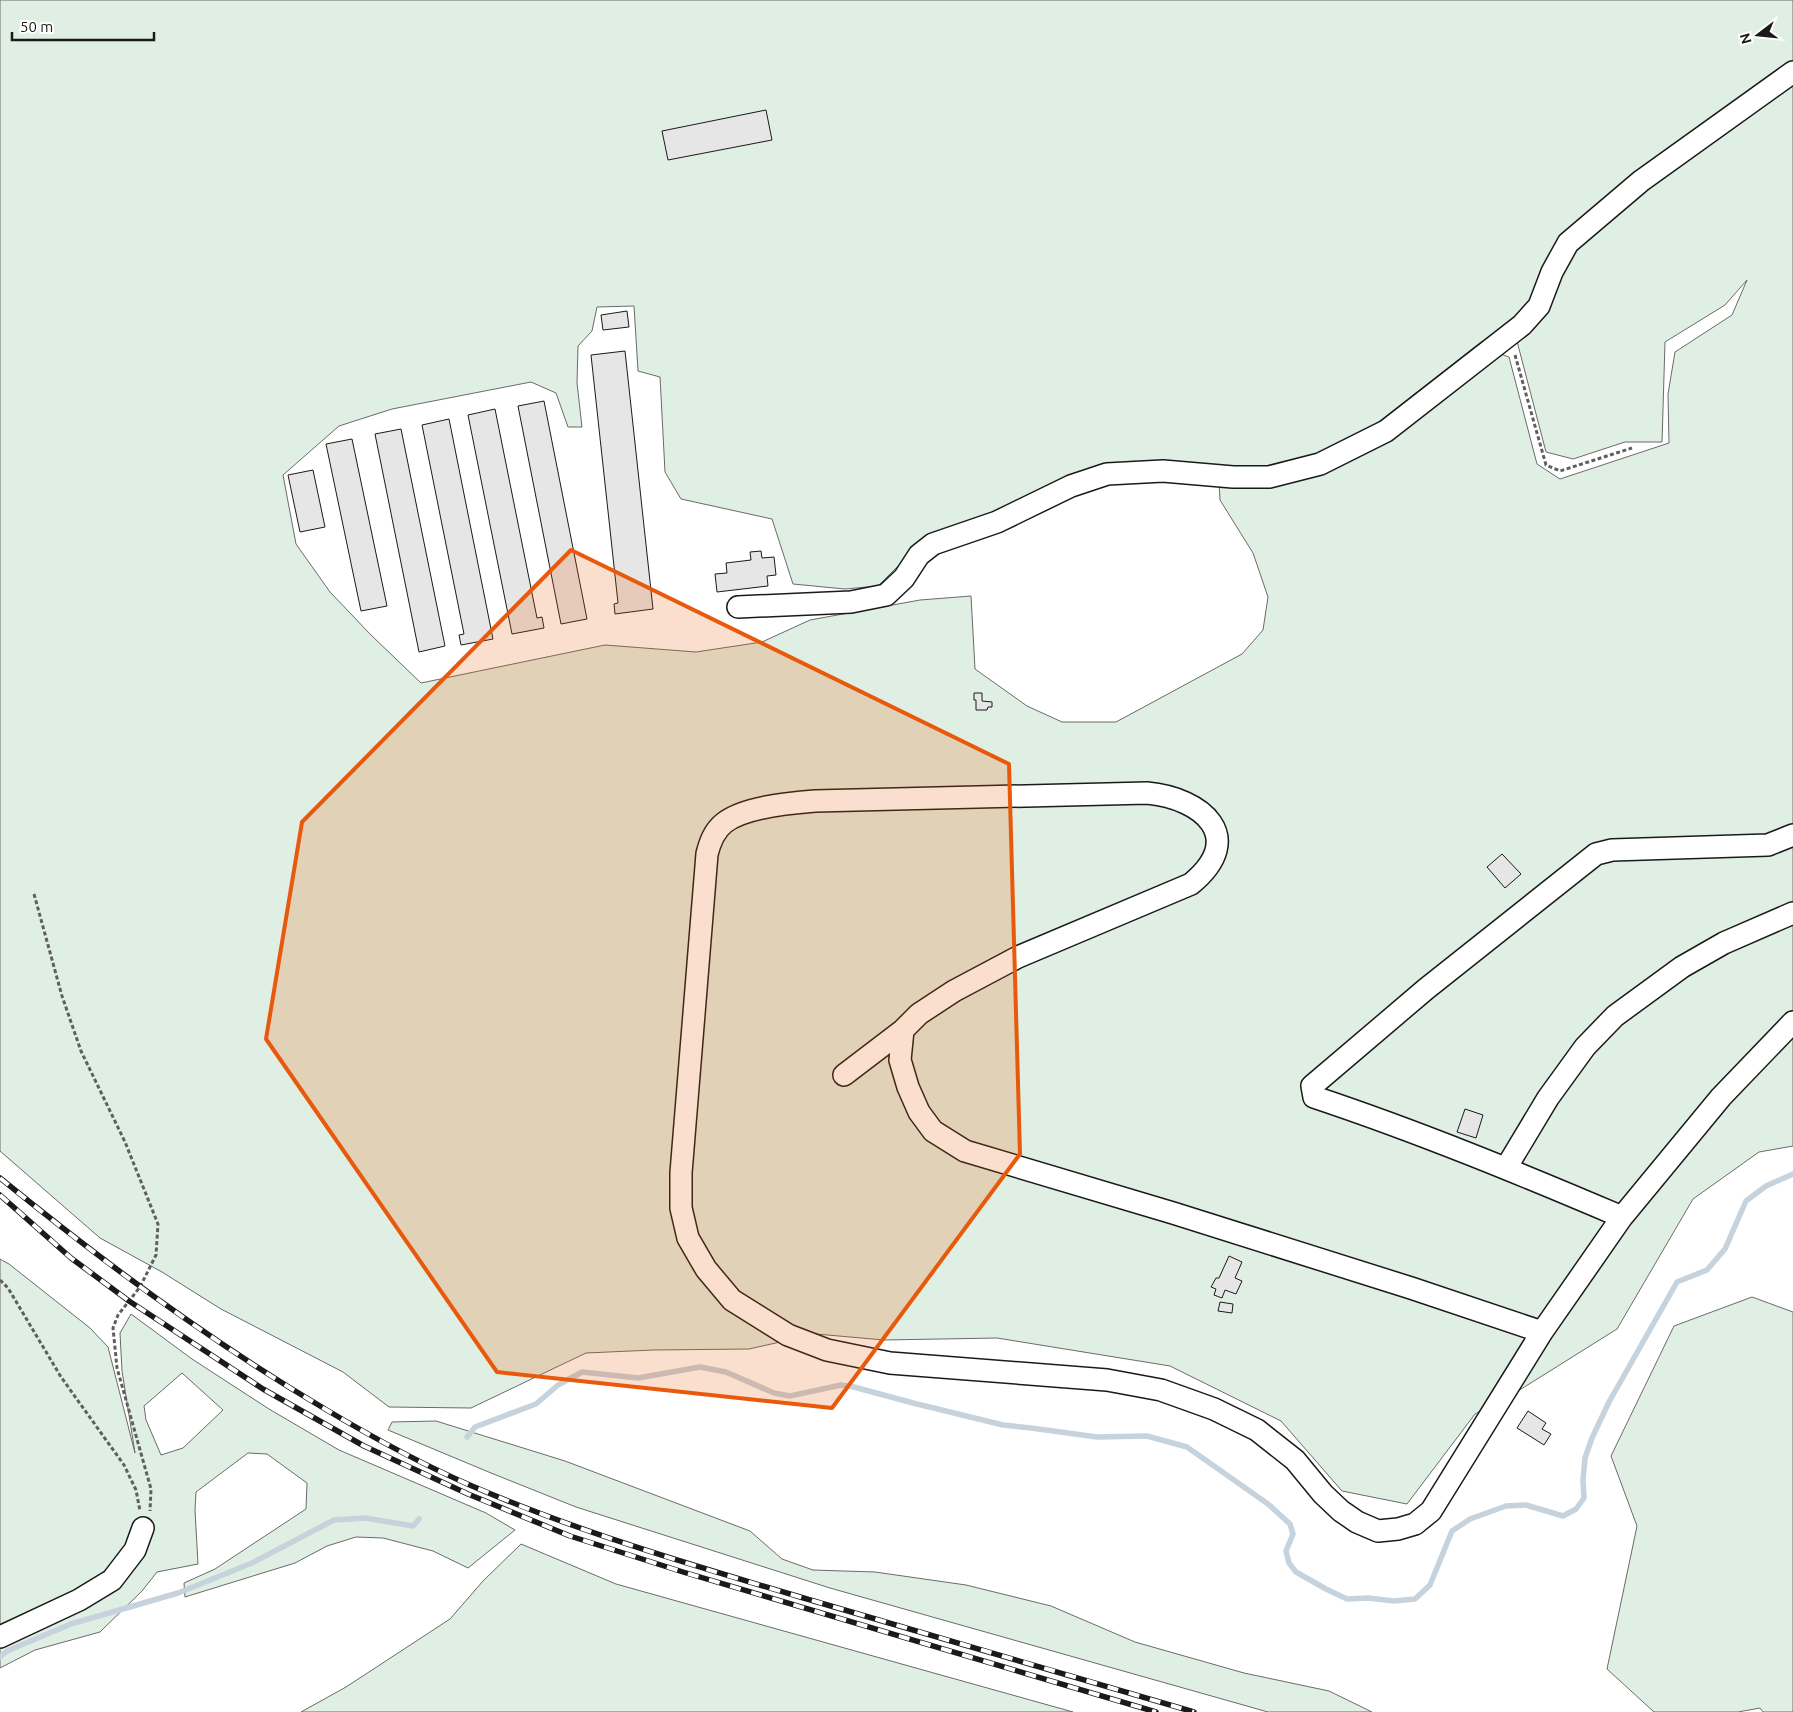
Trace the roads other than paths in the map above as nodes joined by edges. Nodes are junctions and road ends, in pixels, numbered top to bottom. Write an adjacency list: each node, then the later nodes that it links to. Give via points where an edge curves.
1 (1793, 72): 2 (lane, via 1641,182 1568,243 1538,306 1522,325 1386,431 1320,464 1269,477 1163,471 1107,474 1071,486 998,522 933,544 886,595 851,602)
2 (738, 608)
3 (1793, 835): 8 (lane, via 1768,845 1612,850 1596,854 1426,989 1312,1086 1314,1097 1384,1120)
4 (1793, 913): 8 (lane, via 1724,943 1682,966 1615,1016 1585,1047 1548,1098)
5 (1793, 1022): 9 (lane, via 1721,1097)
6 (903, 1030): 7 (lane); 10 (lane, via 900,1060 919,1112 933,1131 965,1151 1218,1227); 10 (lane, via 954,991 1018,956 1183,888 1199,877 1218,849 1217,835 1209,819 1178,798 1147,793 814,801 748,811 724,823 712,837 707,854 681,1172 681,1208 688,1238 706,1270 732,1300 788,1335 826,1350 890,1363 1107,1380 1161,1390 1214,1409 1257,1430 1295,1460 1322,1494 1341,1511 1378,1530 1415,1524 1431,1511)
7 (844, 1075)
8 (1506, 1168): 9 (lane)
9 (1622, 1217): 10 (lane)
10 (1542, 1332)
11 (143, 1528): 12 (lane, via 135,1550 112,1580 79,1600)
12 (0, 1637)

